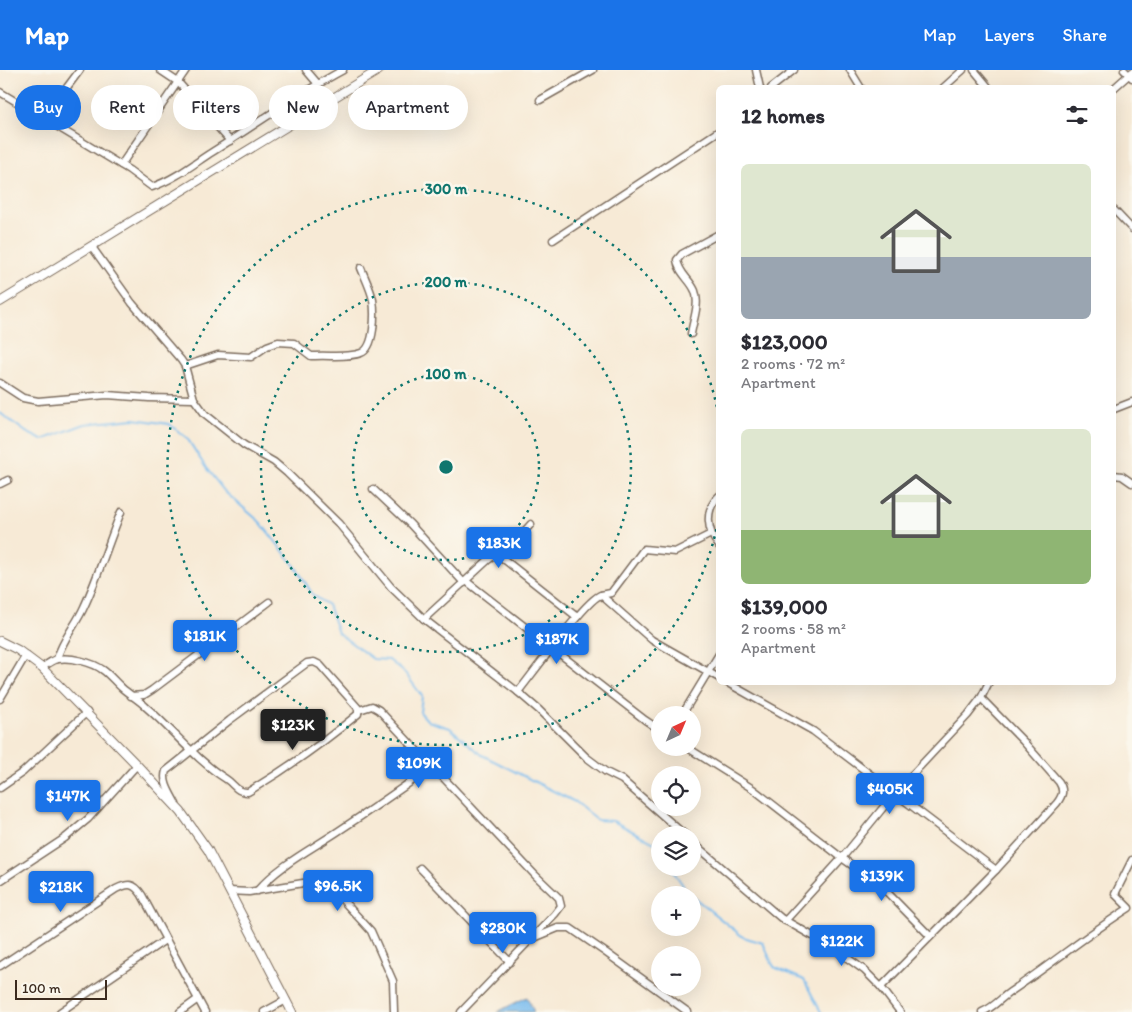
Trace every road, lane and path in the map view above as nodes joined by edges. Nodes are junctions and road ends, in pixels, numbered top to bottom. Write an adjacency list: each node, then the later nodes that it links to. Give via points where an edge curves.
1 (80, 70): 16 (street)
2 (160, 70): 14 (street)
3 (186, 70): 14 (street)
4 (306, 70): 15 (street)
5 (343, 70): 15 (street)
6 (379, 70): 34 (street)
7 (592, 70): 24 (street)
8 (756, 70): 17 (street)
9 (794, 70): 18 (street)
10 (850, 70): 19 (street)
11 (963, 70): 20 (street)
12 (974, 70): 21 (street)
13 (1129, 74): 22 (street)
14 (178, 82): 28 (street); 29 (street)
15 (318, 84): 28 (street)
16 (69, 85)
17 (759, 85)
18 (775, 85)
19 (860, 85)
20 (946, 85)
21 (986, 85)
22 (1116, 86)
23 (0, 92): 25 (street)
24 (540, 100)
25 (15, 101)
26 (62, 130): 29 (street)
27 (716, 133): 33 (street)
28 (230, 141): 29 (street, via 152,187)
29 (120, 165)
30 (1116, 212): 31 (street)
31 (1132, 228)
32 (716, 236): 37 (street, via 677,260 678,268 694,288 696,297)
33 (553, 240)
34 (92, 247): 36 (street); 38 (street, via 132,303)
35 (361, 268): 38 (street, via 373,300 373,328 369,347 364,352 310,356 294,343 278,342 251,357 218,355)
36 (0, 302)
37 (691, 334)
38 (185, 366): 40 (street)
39 (0, 382): 40 (street, via 23,398 38,401 107,395)
40 (194, 399): 58 (street, via 205,414 231,435 287,473 339,524 391,587)
41 (1132, 402): 42 (street)
42 (1116, 408)
43 (1116, 475): 45 (street)
44 (8, 480): 46 (street)
45 (1132, 482)
46 (0, 484)
47 (373, 489): 54 (street)
48 (716, 500): 51 (street, via 709,516)
49 (121, 512): 62 (street, via 85,604)
50 (530, 524): 53 (street)
51 (711, 534): 52 (street); 55 (street, via 675,552 644,549 611,593)
52 (716, 542)
53 (501, 557): 54 (street, via 494,556); 57 (street)
54 (465, 582): 58 (street); 60 (street)
55 (601, 595): 57 (street, via 595,597); 65 (street, via 652,640)
56 (269, 602): 70 (street, via 152,690)
57 (577, 617): 60 (street)
58 (424, 619): 69 (street)
59 (0, 641): 61 (street)
60 (552, 648): 69 (street); 76 (street)
61 (26, 655): 64 (street); 72 (street)
62 (57, 659): 64 (street); 70 (street, via 95,666)
63 (716, 659): 65 (street)
64 (42, 668): 75 (street)
65 (708, 672): 66 (street); 73 (street)
66 (716, 676)
67 (731, 685): 82 (street, via 813,731)
68 (988, 685): 71 (street)
69 (518, 692): 84 (street, via 586,757 622,780)
70 (132, 696): 77 (street)
71 (981, 698): 82 (street); 89 (street, via 1059,782 1063,792 1057,803)
72 (0, 699)
73 (687, 706)
74 (359, 710): 77 (street, via 306,754 248,792 240,792); 77 (street, via 320,665 311,662); 80 (street, via 372,706 379,710)
75 (87, 712): 79 (street); 81 (street, via 23,772)
76 (651, 724)
77 (191, 750): 83 (street, via 164,774 168,790)
78 (701, 756): 86 (street, via 753,789)
79 (137, 765): 83 (street); 90 (street, via 88,819)
80 (434, 769): 92 (street, via 426,771 285,866); 97 (street, via 559,898 560,908)
81 (0, 788)
82 (895, 793): 86 (street); 89 (street)
83 (180, 812): 91 (street, via 208,850)
84 (674, 826)
85 (701, 850): 94 (street)
86 (842, 858): 94 (street); 95 (street, via 880,884)
87 (1132, 860): 93 (street, via 1115,894)
88 (420, 868): 98 (street)
89 (996, 870): 95 (street)
90 (0, 882)
91 (230, 891): 92 (street); 102 (street)
92 (257, 891): 108 (street, via 303,883 325,888 338,896 374,937 393,981)
93 (1131, 909): 112 (street, via 1102,926)
94 (785, 921): 100 (street, via 832,947)
95 (930, 936): 100 (street)
96 (165, 940): 99 (street, via 142,895 136,886 131,885 116,889); 101 (street); 103 (street)
97 (530, 940): 98 (street); 110 (street, via 558,928 570,928)
98 (510, 962): 109 (street)
99 (0, 966)
100 (881, 987): 111 (street)
101 (198, 999): 104 (street); 105 (street)
102 (286, 1000): 106 (street); 107 (street)
103 (60, 1012)
104 (180, 1012)
105 (205, 1012)
106 (264, 1012)
107 (292, 1012)
108 (394, 1012)
109 (461, 1012)
110 (688, 1012)
111 (900, 1012)
112 (982, 1012)

